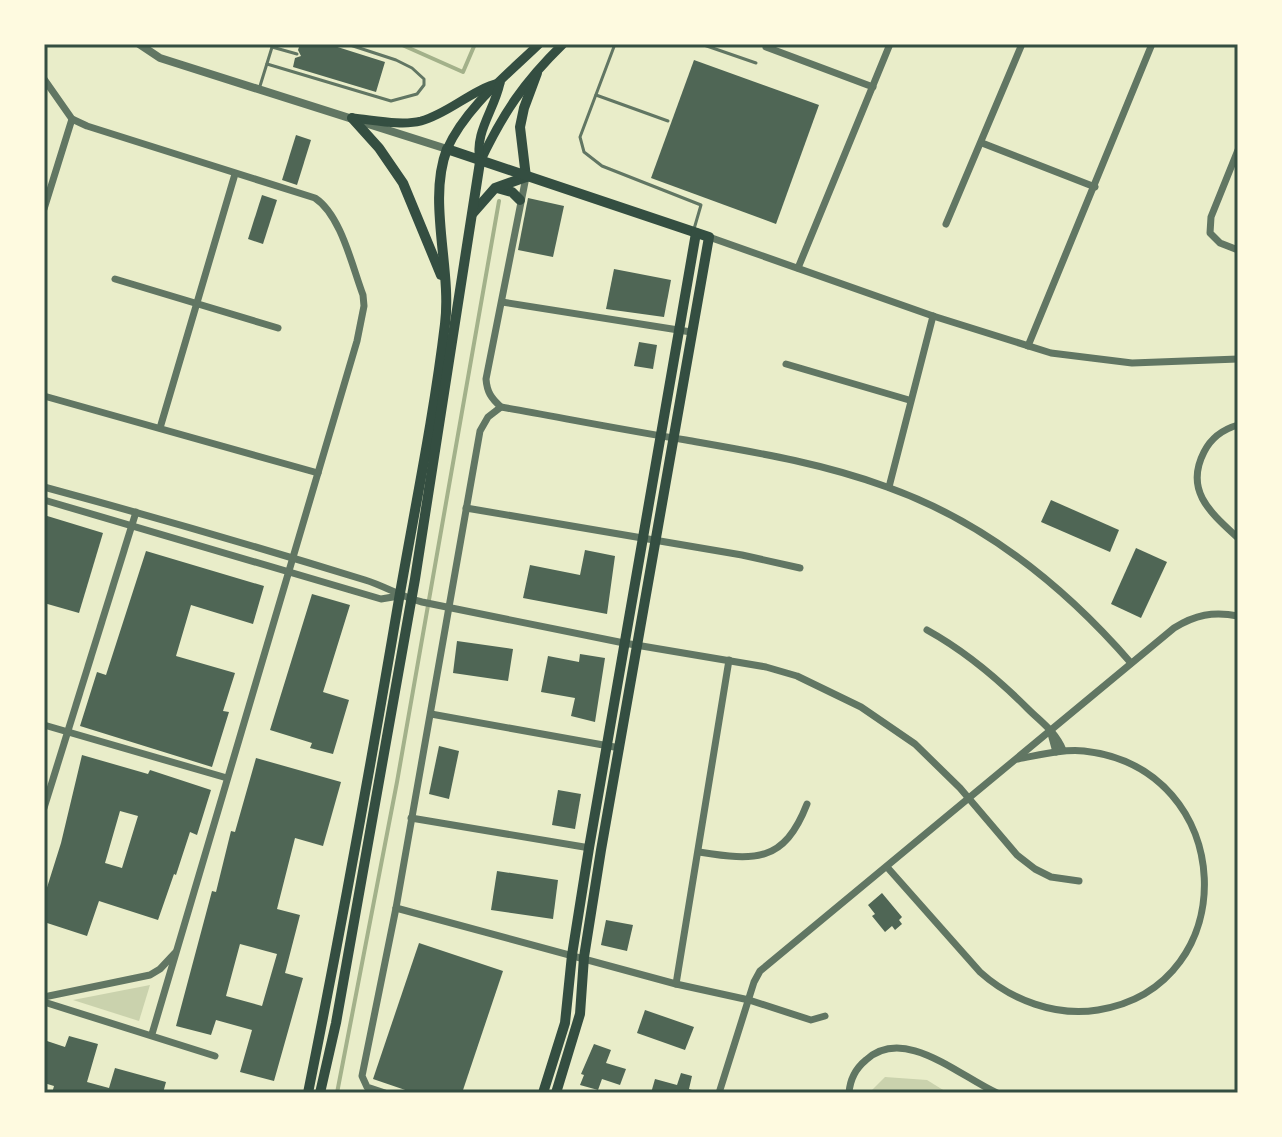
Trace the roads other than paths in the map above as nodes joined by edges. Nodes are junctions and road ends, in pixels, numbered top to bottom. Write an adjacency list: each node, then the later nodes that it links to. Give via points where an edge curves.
1 (139, 44): 19 (street, via 160,58)
2 (347, 44): 14 (lane, via 412,68 424,85 417,94 391,101)
3 (539, 44): 17 (main road)
4 (563, 44): 15 (main road)
5 (615, 44): 20 (lane)
6 (701, 44): 13 (lane)
7 (767, 44): 18 (street)
8 (890, 44): 18 (street)
9 (1022, 44): 24 (street)
10 (1152, 44): 30 (street)
11 (272, 46): 12 (lane); 14 (lane)
12 (297, 54)
13 (756, 63)
14 (267, 64): 19 (lane)
15 (537, 73): 27 (main road, via 506,110); 29 (main road, via 520,127)
16 (44, 79): 22 (street)
17 (500, 83): 21 (main road, via 421,121); 25 (main road, via 462,122); 27 (main road, via 480,134)
18 (873, 87): 39 (street)
19 (259, 88): 21 (street)
20 (596, 95): 23 (lane); 36 (lane, via 580,137 584,152 602,166 701,205)
21 (352, 118): 25 (street); 41 (main road, via 403,183)
22 (72, 119): 28 (street); 33 (street)
23 (668, 121)
24 (982, 143): 30 (street); 35 (street)
25 (447, 149): 27 (main road); 41 (main road, via 441,169)
26 (1238, 150): 38 (street, via 1211,217 1210,233)
27 (480, 162): 29 (main road); 34 (main road)
28 (235, 174): 43 (street); 58 (street, via 324,204 363,295 357,341)
29 (526, 177): 31 (main road); 32 (street); 36 (main road)
30 (1095, 187): 48 (street)
31 (495, 188): 32 (main road); 34 (main road)
32 (520, 200): 42 (street)
33 (44, 209)
34 (473, 214): 71 (main road)
35 (946, 224)
36 (694, 233): 37 (main road); 46 (main road)
37 (709, 237): 39 (street); 47 (main road)
38 (1238, 250)
39 (798, 268): 44 (street)
40 (115, 279): 43 (street)
41 (445, 283): 70 (main road, via 446,322)
42 (502, 302): 46 (street); 53 (street, via 486,379 491,398)
43 (198, 303): 45 (street); 55 (street)
44 (933, 316): 48 (street); 52 (street)
45 (278, 328)
46 (678, 330): 47 (street); 56 (main road)
47 (691, 332): 57 (main road)
48 (1028, 346): 49 (street, via 1121,363)
49 (1238, 359)
50 (786, 364): 52 (street)
51 (44, 396): 55 (street)
52 (909, 400): 60 (street)
53 (501, 407): 56 (street); 62 (street, via 480,431)
54 (1238, 425): 65 (street, via 1208,444 1196,476 1201,498)
55 (160, 428): 58 (street)
56 (660, 436): 57 (street); 66 (main road)
57 (672, 438): 60 (street, via 804,462); 66 (main road)
58 (318, 473): 67 (street)
59 (44, 487): 63 (street)
60 (889, 487): 78 (street, via 1005,548 1086,614)
61 (44, 500): 64 (street)
62 (466, 508): 66 (street); 72 (street)
63 (136, 512): 64 (street); 67 (street)
64 (132, 525): 69 (street); 82 (street)
65 (1238, 538)
66 (649, 540): 68 (street); 75 (main road); 76 (main road)
67 (293, 558): 69 (street); 70 (street, via 383,586)
68 (800, 568)
69 (289, 571): 70 (street, via 381,599); 87 (street)
70 (399, 596): 71 (street); 107 (main road)
71 (416, 601): 72 (street); 108 (main road)
72 (449, 608): 75 (street); 79 (street)
73 (1238, 616): 78 (street, via 1196,617)
74 (927, 630): 81 (street, via 992,673)
75 (624, 643): 76 (street); 83 (main road)
76 (636, 645): 77 (street); 84 (main road)
77 (729, 660): 88 (street, via 797,676 861,707 915,744); 94 (street)
78 (1131, 663): 81 (street)
79 (431, 714): 83 (street); 91 (street)
80 (44, 725): 82 (street)
81 (1050, 730): 85 (street, via 1057,735); 86 (street)
82 (69, 732): 87 (street); 90 (street)
83 (607, 746): 84 (street); 92 (main road)
84 (620, 748): 93 (main road)
85 (1060, 751): 86 (street); 95 (street, via 1104,755 1141,769 1169,791 1197,835 1205,887 1199,924 1173,970 1147,991 1105,1009 1073,1013 1014,995 980,972)
86 (1017, 759): 88 (street)
87 (227, 778): 98 (street)
88 (969, 798): 95 (street); 96 (street, via 1035,869)
89 (807, 804): 94 (street, via 793,834 773,852 747,858)
90 (44, 808)
91 (411, 818): 92 (street); 97 (street)
92 (589, 848): 93 (street); 99 (main road)
93 (601, 850): 100 (main road)
94 (699, 852): 101 (street)
95 (887, 867): 103 (street, via 760,971)
96 (1079, 881)
97 (396, 908): 99 (street); 109 (street, via 362,1076 367,1087)
98 (177, 950): 102 (street, via 150,975); 105 (street)
99 (572, 955): 100 (street); 110 (main road, via 565,1023)
100 (584, 957): 101 (street); 111 (main road, via 580,1014)
101 (676, 984): 103 (street)
102 (44, 1000): 105 (street)
103 (749, 1000): 104 (street, via 811,1020); 112 (street)
104 (825, 1016)
105 (152, 1034): 106 (street)
106 (215, 1056)
107 (308, 1093)
108 (320, 1093)
109 (385, 1093)
110 (543, 1093)
111 (556, 1093)
112 (719, 1093)
113 (849, 1093): 114 (street, via 860,1065 883,1048 899,1046)
114 (997, 1093)

